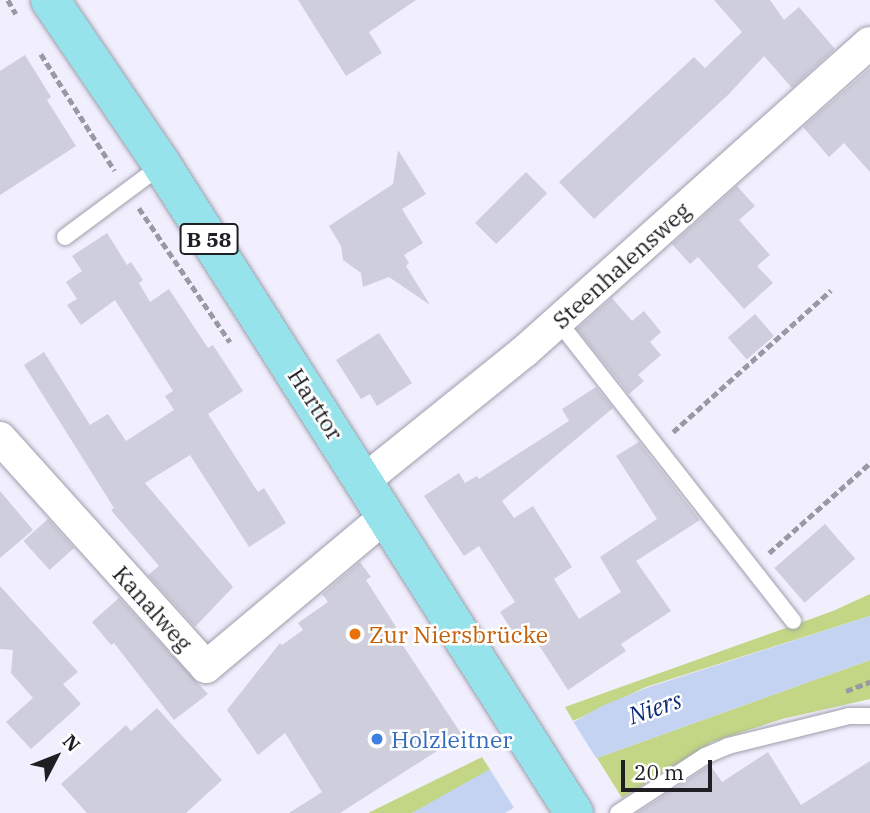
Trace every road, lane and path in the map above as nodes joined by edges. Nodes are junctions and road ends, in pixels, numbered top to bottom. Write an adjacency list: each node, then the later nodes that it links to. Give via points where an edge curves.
1 (50, 0): 3 (main road, Harttor / B 58)
2 (870, 43): 6 (street, Steenhalensweg)
3 (162, 165): 4 (lane); 10 (main road, Harttor / B 58)
4 (65, 237)
5 (831, 290): 8 (path)
6 (558, 321): 8 (lane); 10 (street, Steenhalensweg)
7 (0, 438): 11 (street, Kanalweg, via 206,667)
8 (657, 447): 12 (lane)
9 (870, 463): 12 (path)
10 (365, 480): 11 (main road, Harttor / B 58)
11 (386, 516): 15 (main road, Harttor / B 58)
12 (751, 568): 13 (lane)
13 (793, 621)
14 (870, 716): 16 (lane, via 849,716 728,746)
15 (570, 808)
16 (618, 813)

